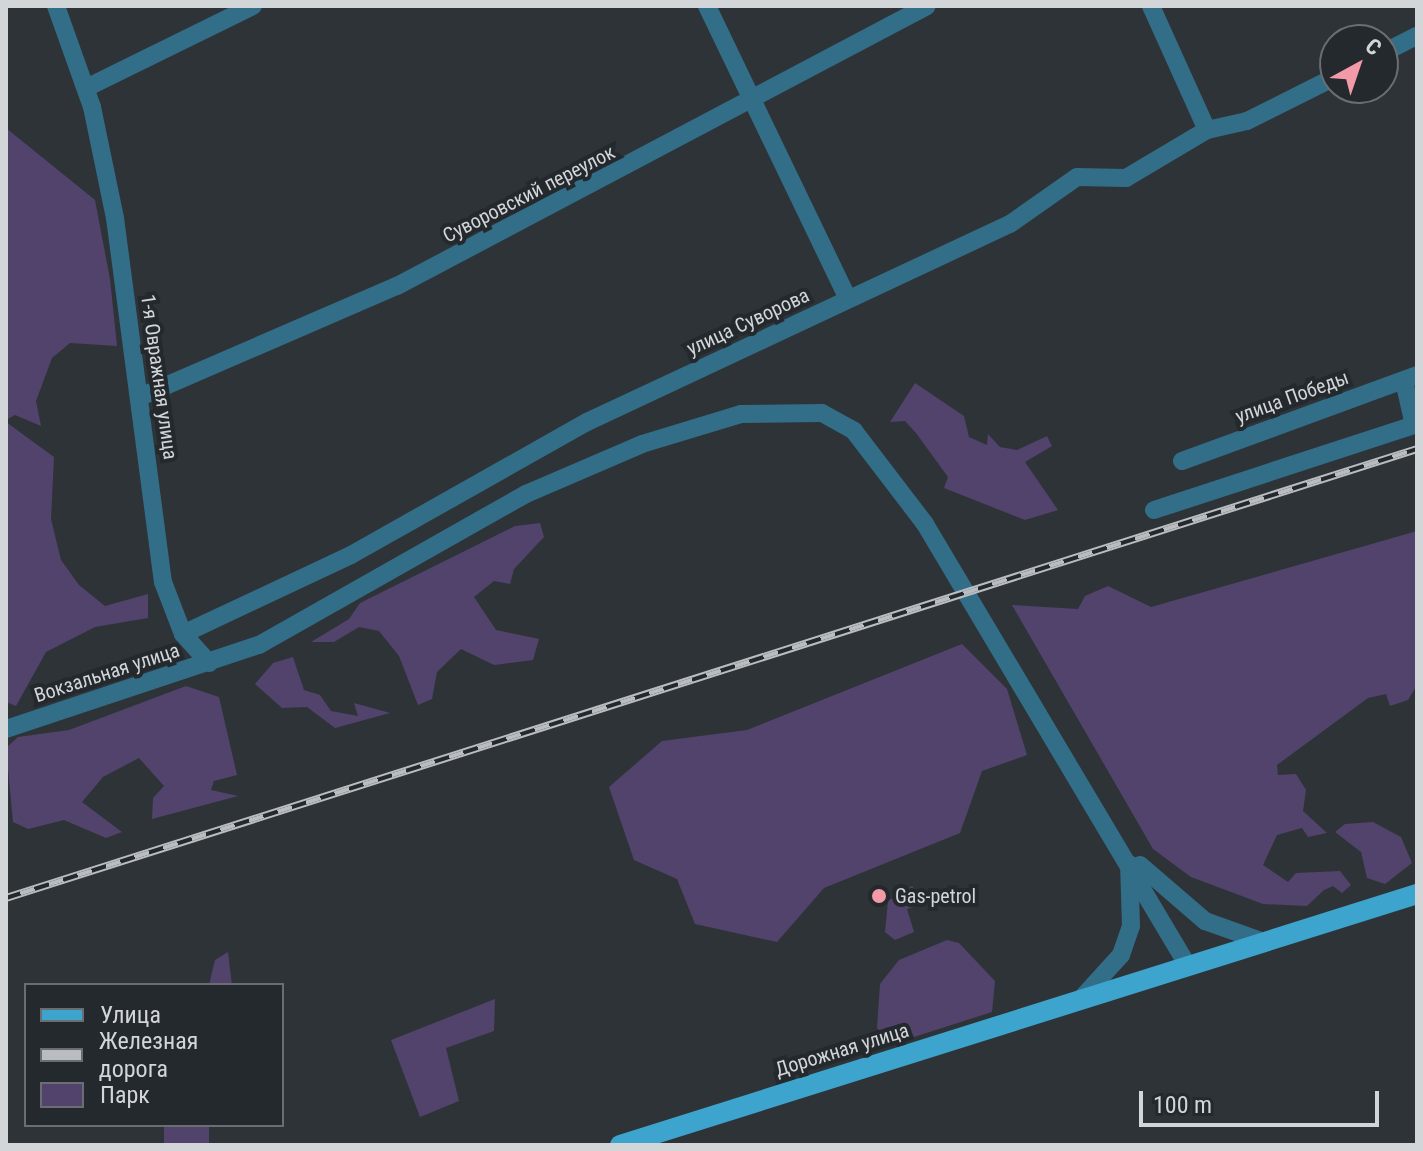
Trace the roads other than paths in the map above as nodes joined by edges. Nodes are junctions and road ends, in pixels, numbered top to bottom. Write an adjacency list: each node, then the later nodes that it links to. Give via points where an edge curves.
1 (56, 6): 9 (street, 1-я Овражная улица)
2 (253, 6): 9 (street)
3 (707, 6): 10 (street)
4 (927, 6): 10 (street, Суворовский переулок)
5 (1151, 6): 11 (street)
6 (1417, 36): 7 (street)
7 (1399, 45)
8 (1319, 85): 11 (street, улица Суворова, via 1247,121)
9 (86, 88): 14 (street, 1-я Овражная улица, via 115,218)
10 (754, 97): 12 (street); 14 (street, Суворовский переулок, via 397,286)
11 (1207, 130): 12 (street, улица Суворова, via 1126,178 1077,177 1010,224)
12 (848, 299): 18 (street, улица Суворова, via 587,422 351,555)
13 (1410, 378): 15 (street); 16 (street, улица Победы)
14 (140, 397): 18 (street, 1-я Овражная улица, via 163,582)
15 (1416, 425): 17 (street)
16 (1182, 461)
17 (1154, 510)
18 (183, 634): 19 (street, 1-я Овражная улица)
19 (215, 660): 20 (street, Вокзальная улица); 21 (street, Вокзальная улица, via 259,645 526,494 642,444 741,414 822,413 854,431 925,524)
20 (6, 729)
21 (1127, 853): 23 (street, via 1205,921); 24 (street); 25 (street, via 1131,926 1121,955)
22 (1417, 894): 23 (main road, Дорожная улица)
23 (1264, 942): 24 (main road, Дорожная улица)
24 (1188, 966): 25 (main road, Дорожная улица)
25 (1079, 1001): 26 (main road, Дорожная улица)
26 (620, 1145)

